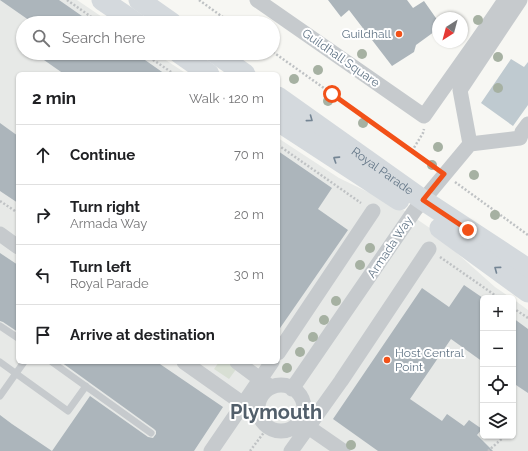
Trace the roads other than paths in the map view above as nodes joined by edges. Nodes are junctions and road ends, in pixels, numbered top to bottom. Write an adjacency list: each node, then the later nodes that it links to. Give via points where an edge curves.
1 (102, 0): 6 (street)
2 (140, 0): 7 (street)
3 (257, 0): 4 (street, Guildhall Square, via 424,116)
4 (505, 0)
5 (520, 0): 15 (street, via 460,90)
6 (126, 16)
7 (162, 16)
8 (189, 60): 10 (street)
9 (225, 60): 11 (street)
10 (207, 72)
11 (242, 72)
12 (280, 99): 16 (street, Royal Parade, one-way to 16)
13 (280, 122): 16 (street, Royal Parade, one-way to 13)
14 (528, 124): 15 (street, via 520,138)
15 (470, 144): 16 (street, Armada Way)
16 (419, 205): 21 (street, Royal Parade); 22 (street, Royal Parade, one-way to 16); 35 (street, Armada Way)
17 (373, 211): 25 (street)
18 (0, 234): 19 (street)
19 (16, 246)
20 (428, 249): 39 (street, via 342,381)
21 (528, 269)
22 (528, 292)
23 (0, 326): 24 (lane)
24 (16, 337)
25 (280, 350)
26 (0, 362): 32 (lane)
27 (23, 364): 32 (lane)
28 (55, 364): 34 (lane)
29 (187, 364): 37 (street)
30 (240, 364): 33 (street)
31 (271, 364): 33 (street)
32 (16, 373): 34 (lane, via 68,411); 36 (lane)
33 (266, 383): 35 (street); 37 (street); 38 (street, via 267,390 262,395 258,410)
34 (86, 386): 40 (lane)
35 (292, 389): 39 (street, via 301,398)
36 (0, 396)
37 (244, 404): 38 (street); 41 (street)
38 (263, 421): 39 (street, via 278,431)
39 (304, 424): 42 (street); 43 (street)
40 (151, 433)
41 (211, 451)
42 (290, 451)
43 (343, 451)

